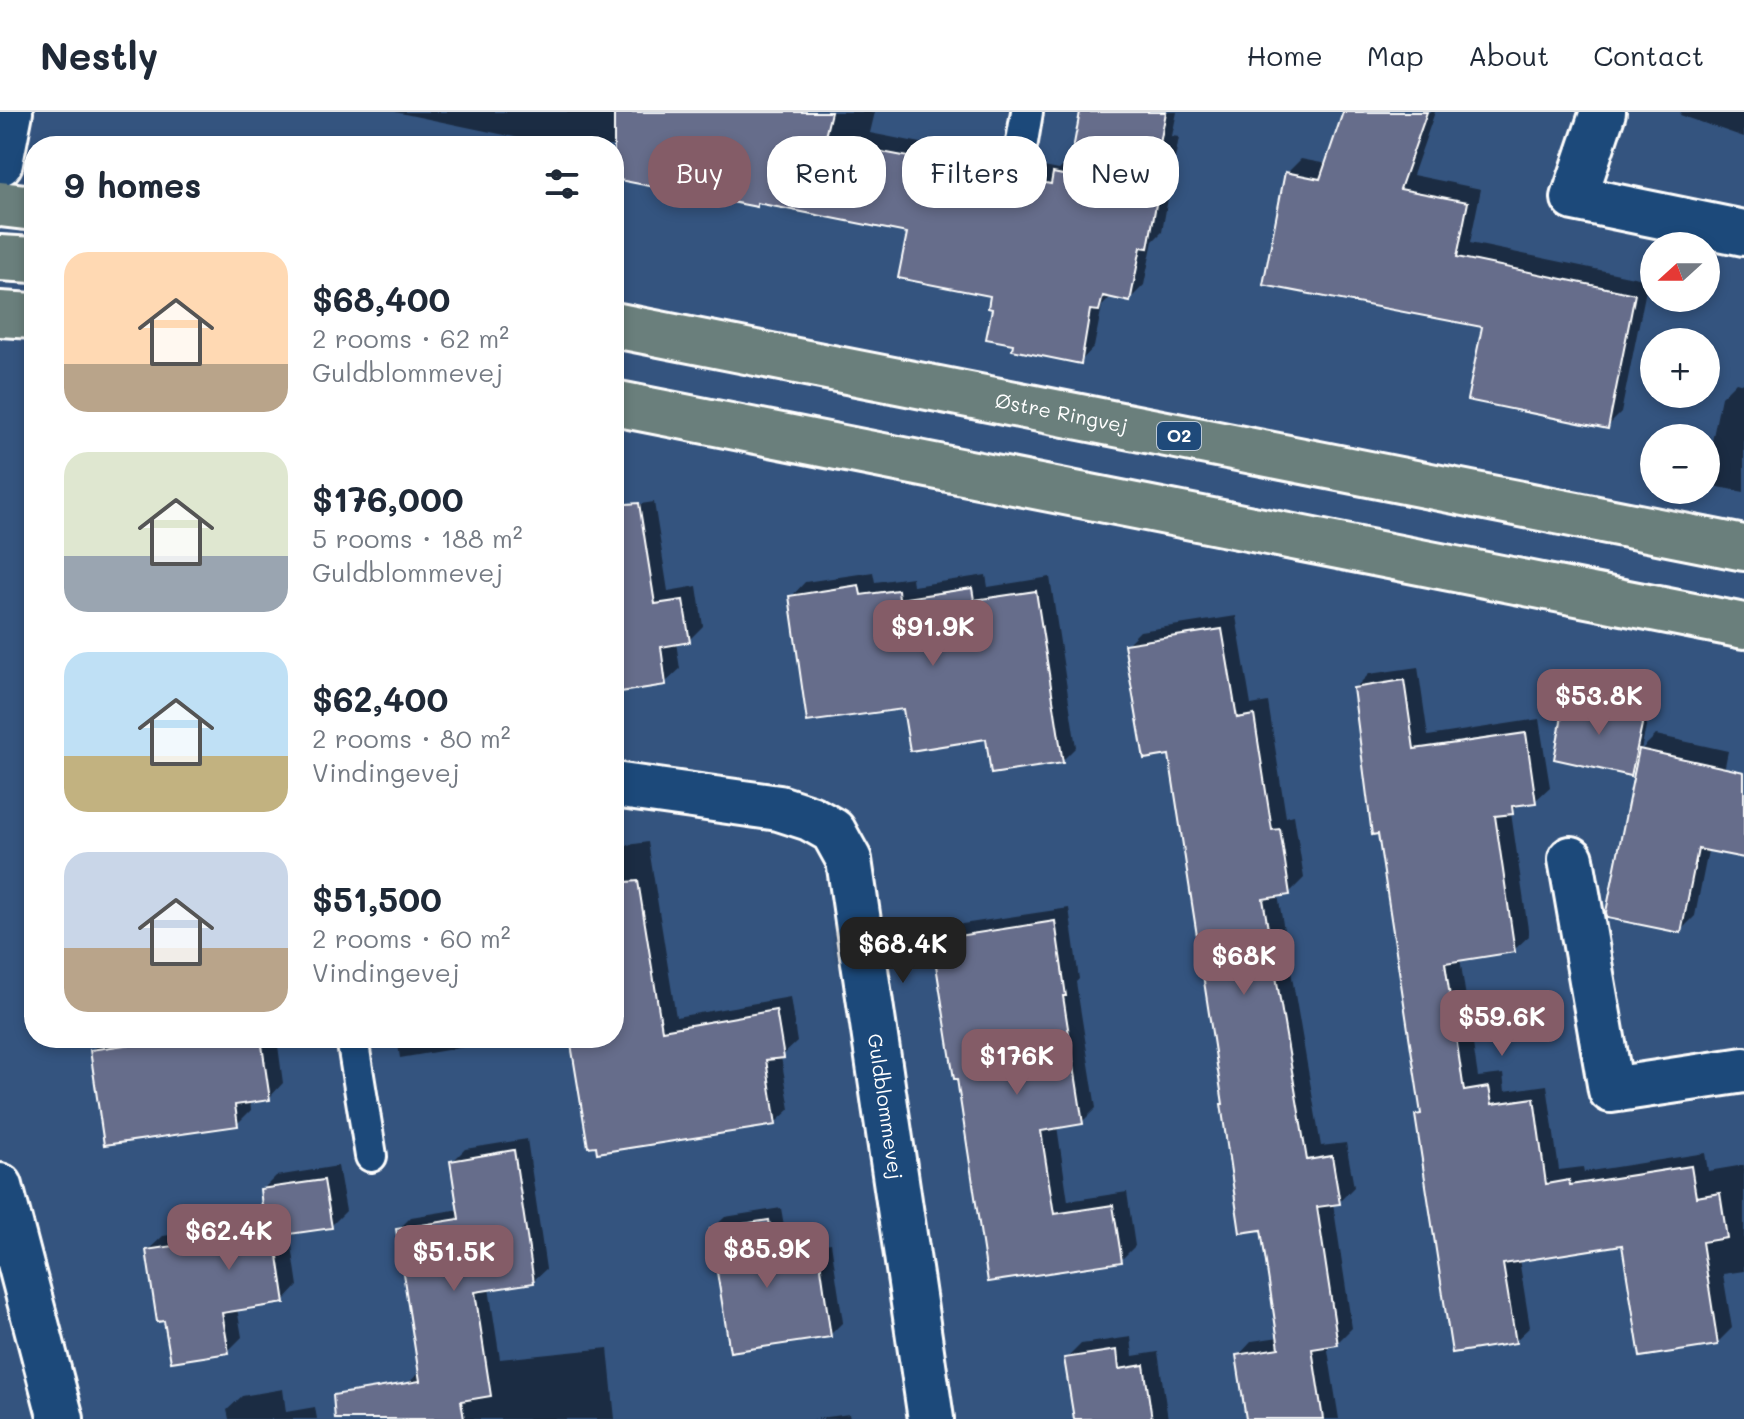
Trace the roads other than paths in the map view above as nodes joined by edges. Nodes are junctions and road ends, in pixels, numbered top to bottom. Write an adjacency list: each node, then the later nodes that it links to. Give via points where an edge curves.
1 (10, 112): 5 (street)
2 (1027, 112): 4 (lane)
3 (1603, 112): 8 (street, via 1574,198)
4 (1023, 136)
5 (0, 163)
6 (0, 204): 7 (main road)
7 (24, 207)
8 (1744, 233)
9 (0, 258): 10 (main road)
10 (24, 259)
11 (0, 314): 12 (main road)
12 (24, 315)
13 (624, 327): 15 (main road, Østre Ringvej / O2)
14 (624, 405): 16 (main road)
15 (1744, 548)
16 (1744, 626)
17 (624, 786): 24 (street, Guldblommevej, via 779,808 810,818 833,831 849,860)
18 (1571, 859): 20 (street, via 1611,1090)
19 (354, 1048): 21 (lane)
20 (1744, 1070)
21 (371, 1156)
22 (0, 1186): 23 (street)
23 (61, 1419)
24 (931, 1419)

